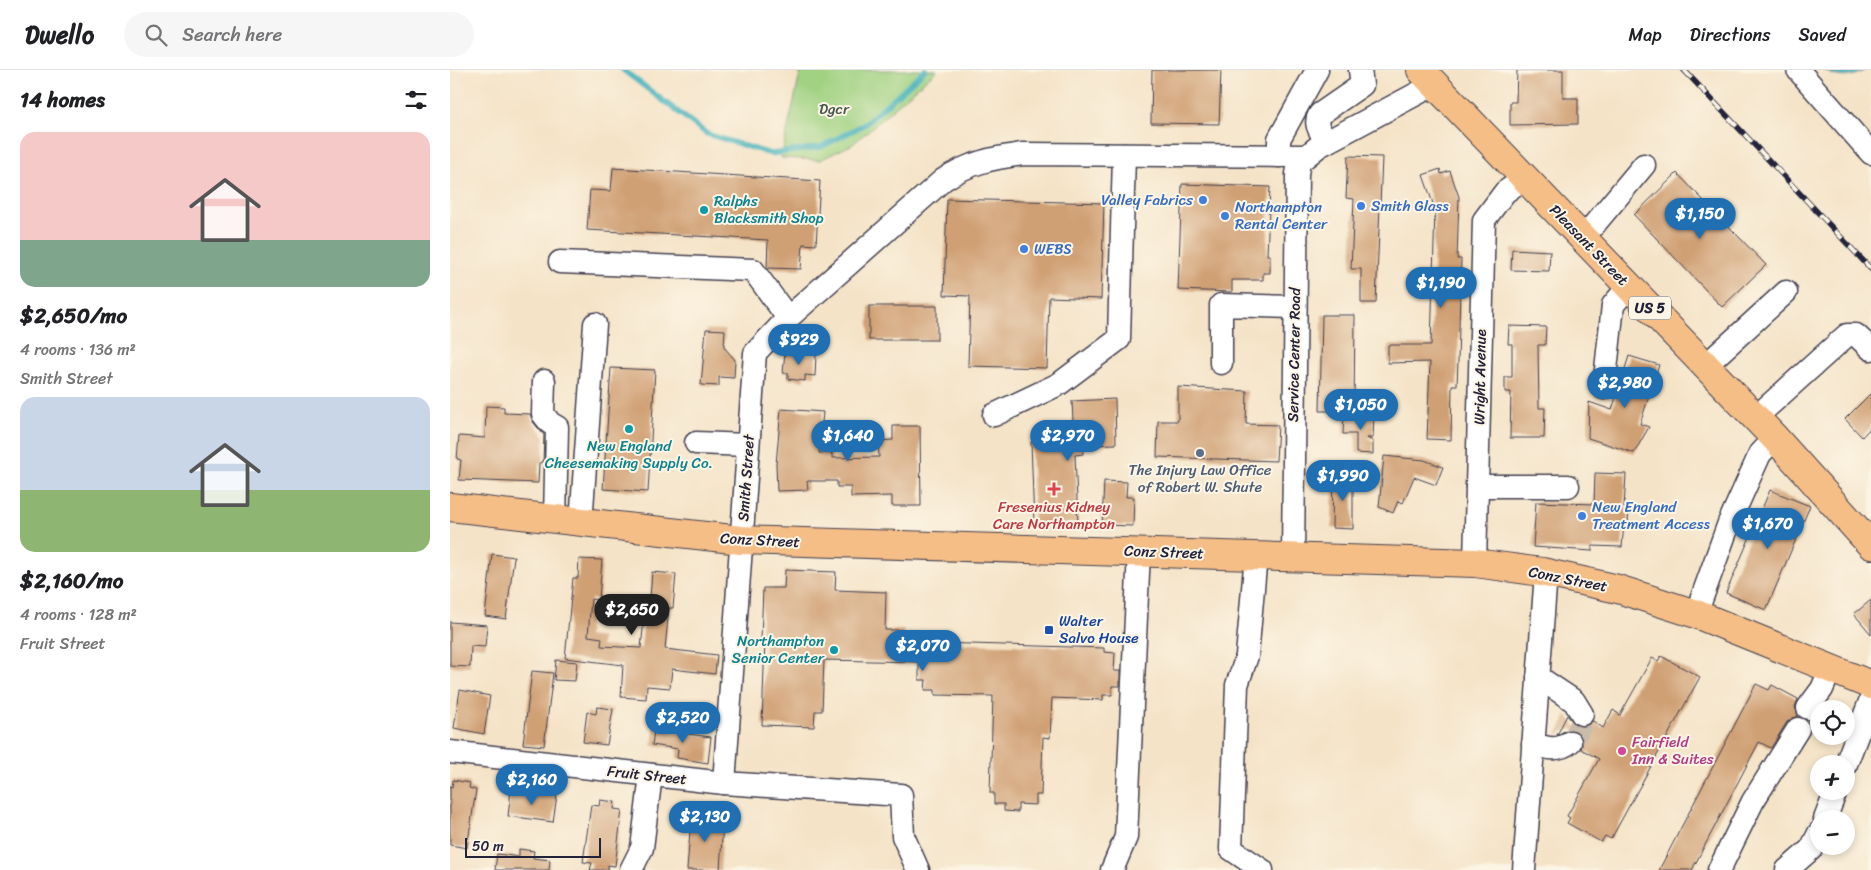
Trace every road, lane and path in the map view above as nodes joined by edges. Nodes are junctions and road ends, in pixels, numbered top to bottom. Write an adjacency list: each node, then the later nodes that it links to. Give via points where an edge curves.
1 (1317, 70): 9 (street, via 1279,139)
2 (1360, 70): 6 (street, via 1362,84 1316,119)
3 (1798, 70): 5 (street)
4 (1428, 77): 6 (street); 12 (main road, Pleasant Street / US 5)
5 (1863, 132): 7 (street)
6 (1326, 141): 10 (street)
7 (1871, 154)
8 (1124, 155): 9 (street); 18 (street, via 1023,154 994,158 958,170); 25 (street, via 1119,339 1059,384)
9 (1278, 156): 10 (street)
10 (1305, 156): 17 (street, Service Center Road, via 1299,162 1297,174)
11 (1644, 165): 13 (street)
12 (1525, 178): 13 (main road, Pleasant Street / US 5); 29 (street, Wright Avenue, via 1505,192 1484,220)
13 (1583, 238): 15 (main road, Pleasant Street / US 5)
14 (560, 262): 18 (street, via 753,270)
15 (1629, 286): 22 (main road, Pleasant Street / US 5); 24 (street, via 1614,305)
16 (1786, 292): 22 (street)
17 (1295, 307): 21 (street, via 1221,305); 38 (street, Service Center Road)
18 (788, 318): 28 (street, Smith Street, via 755,353)
19 (595, 324): 33 (street)
20 (1867, 342): 26 (street, via 1847,335 1840,340)
21 (1221, 362)
22 (1705, 366): 26 (main road, Pleasant Street / US 5)
23 (544, 381): 32 (street, via 543,414 557,427)
24 (1604, 388)
25 (994, 415)
26 (1764, 427): 34 (main road, Pleasant Street / US 5); 41 (street, via 1760,454 1729,523)
27 (696, 443): 28 (street)
28 (748, 445): 35 (street, Smith Street)
29 (1477, 486): 30 (street); 39 (street, Wright Avenue)
30 (1568, 486)
31 (450, 508): 32 (main road, Conz Street)
32 (555, 520): 33 (main road, Conz Street)
33 (582, 523): 35 (main road, Conz Street)
34 (1868, 534)
35 (741, 540): 36 (main road, Conz Street); 53 (street, Smith Street)
36 (1139, 552): 37 (main road, Conz Street); 57 (street, via 1126,837)
37 (1256, 555): 38 (main road, Conz Street); 58 (street, via 1247,656 1237,685 1231,849)
38 (1293, 557): 39 (main road, Conz Street)
39 (1475, 563): 40 (main road, Conz Street)
40 (1546, 573): 41 (main road, Conz Street, via 1618,589); 43 (street)
41 (1696, 614): 42 (main road, Conz Street)
42 (1831, 668): 44 (main road, Conz Street); 45 (street, via 1822,689)
43 (1538, 677): 46 (street, via 1574,701); 49 (street)
44 (1869, 686): 51 (street)
45 (1808, 708)
46 (1582, 714)
47 (1798, 729): 60 (street, via 1753,801)
48 (1570, 742): 49 (street, via 1559,748)
49 (1533, 744): 59 (street)
50 (450, 752): 52 (street, Fruit Street)
51 (1849, 755)
52 (651, 775): 53 (street, Fruit Street); 55 (street, via 642,848)
53 (724, 783): 56 (street, Fruit Street, via 901,795 903,836)
54 (1810, 850): 61 (street)
55 (631, 870)
56 (918, 870)
57 (1112, 870)
58 (1262, 870)
59 (1524, 870)
60 (1719, 870)
61 (1787, 870)

